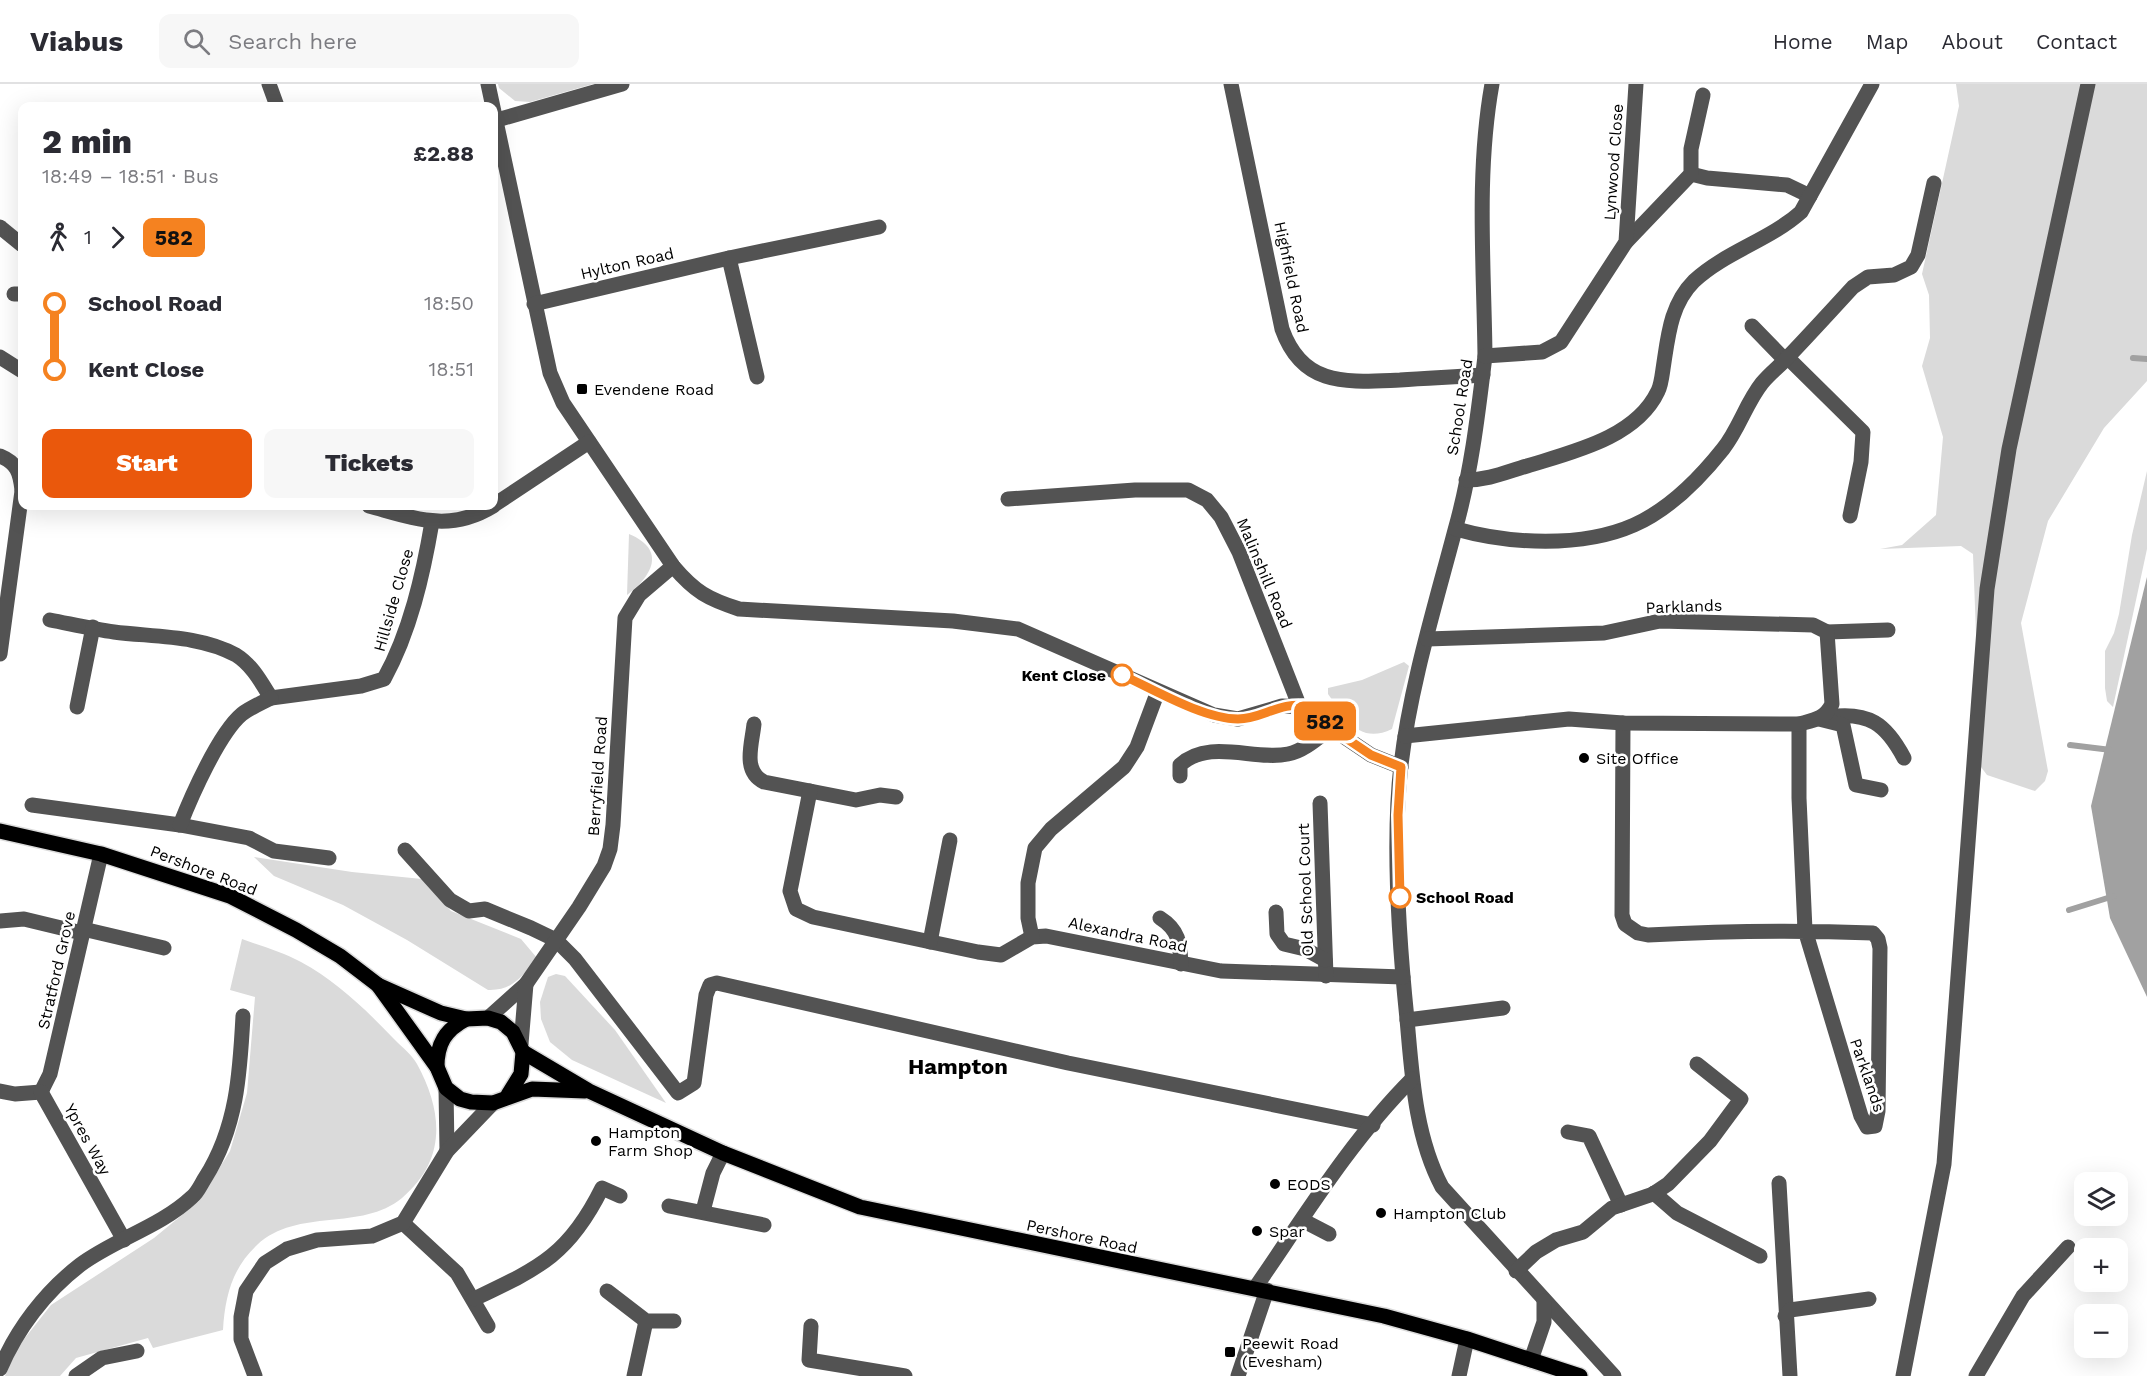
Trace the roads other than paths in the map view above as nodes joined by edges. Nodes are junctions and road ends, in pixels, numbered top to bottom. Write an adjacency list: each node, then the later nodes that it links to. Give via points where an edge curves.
1 (269, 84): 10 (street)
2 (488, 84): 11 (street)
3 (622, 84): 12 (street)
4 (1231, 84): 28 (street, Highfield Road, via 1282,329 1298,359 1327,378 1353,382)
5 (1492, 84): 24 (street, School Road, via 1482,194)
6 (1636, 84): 20 (street, Lynwood Close)
7 (1872, 84): 16 (street)
8 (2088, 84): 144 (street, via 2008,449 1987,589 1944,1164)
9 (1703, 96): 14 (street, via 1691,149)
10 (276, 102)
11 (492, 102)
12 (498, 120)
13 (498, 125): 22 (street)
14 (1691, 174): 16 (street, via 1787,184); 20 (street, Lynwood Close)
15 (1934, 183): 26 (street, via 1918,255 1911,267 1860,281)
16 (1810, 196): 33 (street, via 1801,212 1787,224 1695,281 1683,296 1673,313 1659,391 1642,414 1612,436 1574,451 1486,480)
17 (0, 227): 19 (street)
18 (879, 227): 21 (street, Hylton Road)
19 (18, 242)
20 (1626, 242): 24 (street, Lynwood Close, via 1561,342 1542,352)
21 (729, 258): 22 (street, Hylton Road); 29 (street)
22 (534, 304): 30 (street, via 550,374 562,403)
23 (1752, 326): 26 (street)
24 (1485, 356): 28 (street, School Road)
25 (0, 357): 27 (street)
26 (1786, 359): 39 (street, via 1859,426 1864,440); 41 (street, via 1750,399 1723,449 1669,503 1634,525 1614,532 1546,542 1505,540)
27 (18, 368)
28 (1483, 375): 33 (street, School Road)
29 (757, 377)
30 (589, 442): 35 (street); 42 (street)
31 (0, 456): 32 (street)
32 (18, 470)
33 (1466, 480): 41 (street, School Road)
34 (1008, 499): 51 (street, Malinshill Road, via 1188,490 1207,500 1221,517 1239,552)
35 (498, 502)
36 (19, 510): 48 (street)
37 (385, 510): 40 (street)
38 (486, 510): 40 (street, via 452,521)
39 (1850, 516)
40 (432, 522): 50 (street, Hillside Close, via 405,633 384,679 361,686)
41 (1456, 530): 47 (street, School Road)
42 (673, 566): 49 (street, via 691,588 739,609 953,621 1018,629); 79 (street, Berryfield Road, via 639,595 625,618 610,849 599,874)
43 (50, 620): 44 (street)
44 (93, 627): 50 (street, via 171,637 236,655 251,667); 52 (street)
45 (1888, 630): 46 (street, Parklands)
46 (1827, 632): 47 (street, Parklands, via 1813,625 1660,621 1604,633); 53 (street, via 1832,704)
47 (1427, 639): 58 (street, School Road)
48 (0, 654)
49 (1158, 691): 51 (street, via 1214,715 1238,719); 78 (street, via 1137,747 1124,767 1051,829 1035,848 1028,883)
50 (271, 698): 67 (street, Hillside Close, via 242,714 230,728 190,798)
51 (1299, 705): 57 (street, via 1309,706)
52 (77, 707)
53 (1819, 719): 55 (street); 59 (street, via 1843,715 1882,725); 62 (street, via 1844,725 1856,785)
54 (1623, 723): 55 (street); 58 (street, via 1569,719); 76 (street, via 1625,924 1638,933 1648,934)
55 (1799, 723): 76 (street, Parklands)
56 (754, 724): 63 (street, via 750,761 755,777)
57 (1331, 728): 60 (street, via 1371,755); 61 (street, via 1285,755 1225,752 1193,756 1180,765)
58 (1405, 736): 60 (street, School Road)
59 (1904, 758)
60 (1401, 767): 85 (street, School Road, via 1398,825)
61 (1180, 776)
62 (1881, 790)
63 (810, 791): 64 (street, via 856,800 880,795); 80 (street, Alexandra Road, via 790,891 796,909 813,917)
64 (896, 797)
65 (1320, 803): 82 (street, Old School Court)
66 (32, 806): 67 (street)
67 (180, 825): 72 (street, via 249,838 274,851)
68 (0, 831): 71 (main road, Pershore Road)
69 (950, 840): 80 (street)
70 (405, 850): 79 (street, via 450,900 469,911 485,909)
71 (101, 854): 77 (street, Stratford Grove); 86 (main road, Pershore Road, via 230,896 340,956)
72 (329, 858)
73 (1276, 912): 82 (street, via 1277,934 1284,944)
74 (1160, 918): 83 (street, via 1172,926 1180,940)
75 (0, 921): 77 (street, via 24,919)
76 (1805, 930): 76 (street, Parklands, via 1873,933 1878,939 1875,1126 1867,1127 1858,1107)
77 (83, 931): 81 (street); 100 (street, Stratford Grove, via 50,1074)
78 (1032, 938): 80 (street, Alexandra Road, via 1001,955); 83 (street, Alexandra Road, via 1061,937)
79 (556, 940): 87 (street, Berryfield Road); 103 (street, via 575,958 678,1093 693,1083 706,995 710,986 717,983 1068,1063)
80 (930, 942)
81 (164, 948)
82 (1325, 960): 84 (street, Old School Court)
83 (1181, 964): 84 (street, Alexandra Road, via 1221,971)
84 (1326, 976): 85 (street, Alexandra Road)
85 (1402, 977): 92 (street, School Road)
86 (378, 984): 91 (main road, Pershore Road, via 441,1013); 95 (main road, Pershore Road)
87 (526, 984): 90 (street, Berryfield Road); 93 (street, Berryfield Road)
88 (1503, 1008): 92 (street)
89 (243, 1016): 117 (street, via 239,1083 228,1133 216,1162 194,1196)
90 (488, 1018): 91 (main road, Pershore Road); 93 (main road, Pershore Road, via 513,1032)
91 (466, 1019): 95 (main road, via 443,1038 437,1052)
92 (1407, 1020): 96 (street, School Road)
93 (522, 1048): 99 (main road, Pershore Road); 101 (main road, via 521,1074)
94 (1697, 1064): 108 (street, via 1741,1099 1710,1142 1682,1172)
95 (437, 1067): 97 (main road, Pershore Road)
96 (1412, 1079): 103 (street); 120 (street, School Road, via 1432,1169 1442,1187)
97 (446, 1088): 102 (main road, via 471,1102); 105 (street)
98 (0, 1091): 100 (street)
99 (589, 1091): 101 (main road, Pershore Road, via 532,1089); 106 (main road, Pershore Road)
100 (41, 1092): 117 (street, Ypres Way)
101 (508, 1095): 102 (main road, Pershore Road)
102 (493, 1103): 105 (street)
103 (1372, 1125): 113 (street)
104 (1568, 1132): 110 (street, via 1588,1136)
105 (447, 1151): 114 (street)
106 (723, 1153): 112 (street); 121 (main road, Pershore Road, via 860,1207)
107 (1779, 1183): 126 (street)
108 (1654, 1193): 110 (street); 119 (street, via 1677,1212)
109 (620, 1196): 123 (street, via 602,1188 587,1218 558,1252 520,1277)
110 (1621, 1205): 120 (street, via 1583,1232 1556,1240 1536,1252)
111 (669, 1206): 112 (street)
112 (703, 1211): 115 (street)
113 (1302, 1220): 116 (street); 121 (street)
114 (403, 1223): 123 (street, via 457,1273); 136 (street, via 372,1236 307,1243 287,1249 265,1263 246,1291 241,1317 241,1339)
115 (764, 1225)
116 (1329, 1234)
117 (124, 1240): 134 (street, via 80,1265 43,1300 20,1329)
118 (2068, 1247): 145 (street, via 2023,1296)
119 (1760, 1256)
120 (1516, 1271): 125 (street, School Road)
121 (1261, 1289): 131 (main road, Pershore Road); 139 (street)
122 (607, 1291): 127 (street)
123 (474, 1299): 129 (street)
124 (1869, 1299): 126 (street, via 1790,1310)
125 (1544, 1301): 133 (street, via 1544,1322); 142 (street, School Road)
126 (1785, 1316): 143 (street)
127 (646, 1321): 128 (street); 137 (street)
128 (674, 1321)
129 (488, 1326)
130 (811, 1326): 138 (street, via 809,1360)
131 (1467, 1339): 133 (main road, Pershore Road); 140 (street)
132 (137, 1351): 135 (street, via 102,1358)
133 (1531, 1360): 141 (main road, Pershore Road)
134 (0, 1369)
135 (76, 1376)
136 (255, 1376)
137 (634, 1376)
138 (906, 1376)
139 (1238, 1376)
140 (1459, 1376)
141 (1580, 1376)
142 (1614, 1376)
143 (1790, 1376)
144 (1903, 1376)
145 (1976, 1376)

